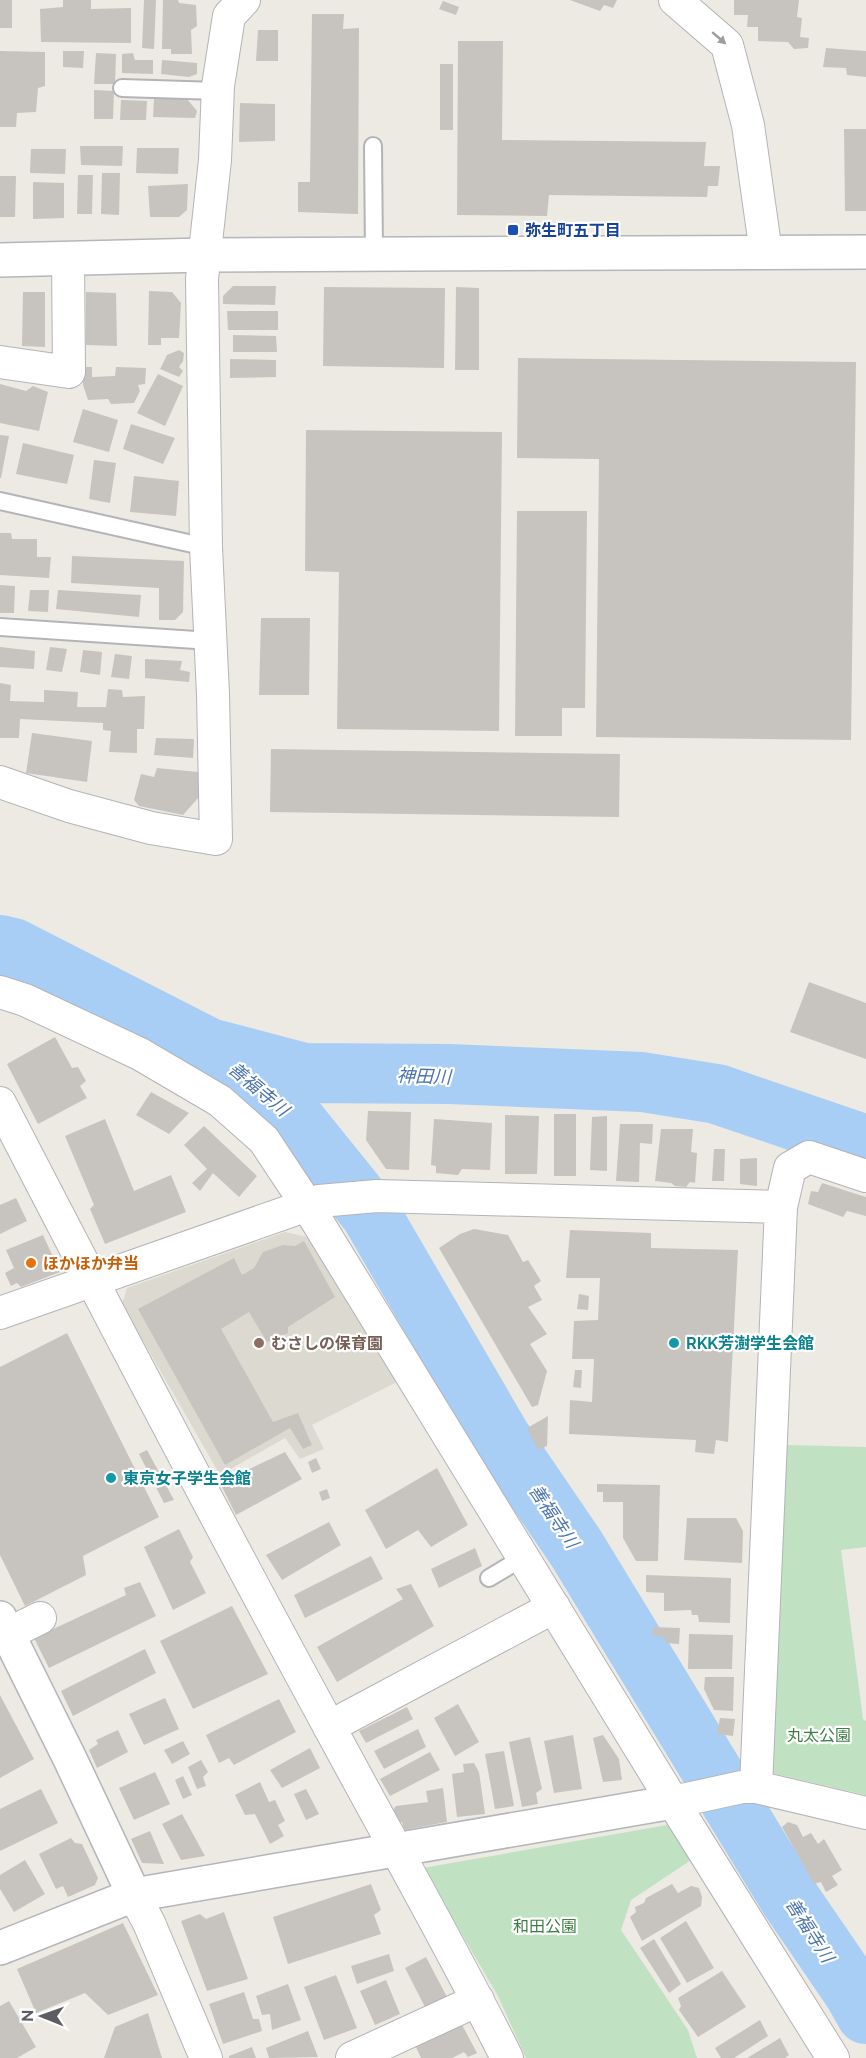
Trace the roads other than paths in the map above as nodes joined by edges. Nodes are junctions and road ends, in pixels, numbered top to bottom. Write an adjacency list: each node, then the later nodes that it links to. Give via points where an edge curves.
1 (244, 0): 4 (street, via 229,16)
2 (675, 0): 8 (street, one-way to 8, via 727,45 748,125)
3 (122, 88): 4 (lane)
4 (218, 91): 9 (street)
5 (373, 146): 7 (lane)
6 (866, 252): 8 (street)
7 (374, 253): 8 (street); 9 (street)
8 (766, 253)
9 (204, 255): 10 (street); 14 (street, via 201,295)
10 (68, 258): 11 (street); 12 (street, via 69,372)
11 (0, 260)
12 (0, 362)
13 (0, 501): 14 (lane)
14 (206, 547): 16 (street)
15 (0, 627): 16 (lane)
16 (211, 641): 17 (street, via 216,839 151,828)
17 (0, 782)
18 (0, 992): 21 (street, via 140,1054 220,1101 264,1140)
19 (0, 1103): 23 (street)
20 (866, 1176): 22 (street, via 809,1157 790,1168)
21 (313, 1203): 22 (street, via 376,1196); 23 (street); 25 (street)
22 (781, 1207): 31 (street)
23 (92, 1281): 24 (street); 30 (street)
24 (0, 1313)
25 (524, 1557): 26 (lane); 27 (street)
26 (489, 1578)
27 (554, 1607): 30 (street); 32 (street)
28 (40, 1618): 29 (street)
29 (4, 1626): 35 (street)
30 (329, 1727): 34 (street)
31 (749, 1787): 32 (street); 33 (street)
32 (681, 1800): 34 (street); 41 (street)
33 (866, 1813)
34 (398, 1850): 35 (street); 37 (street)
35 (134, 1895): 36 (street); 38 (street)
36 (0, 1948)
37 (478, 2000): 39 (street); 40 (street)
38 (206, 2058)
39 (352, 2058)
40 (507, 2058)
41 (833, 2058)

